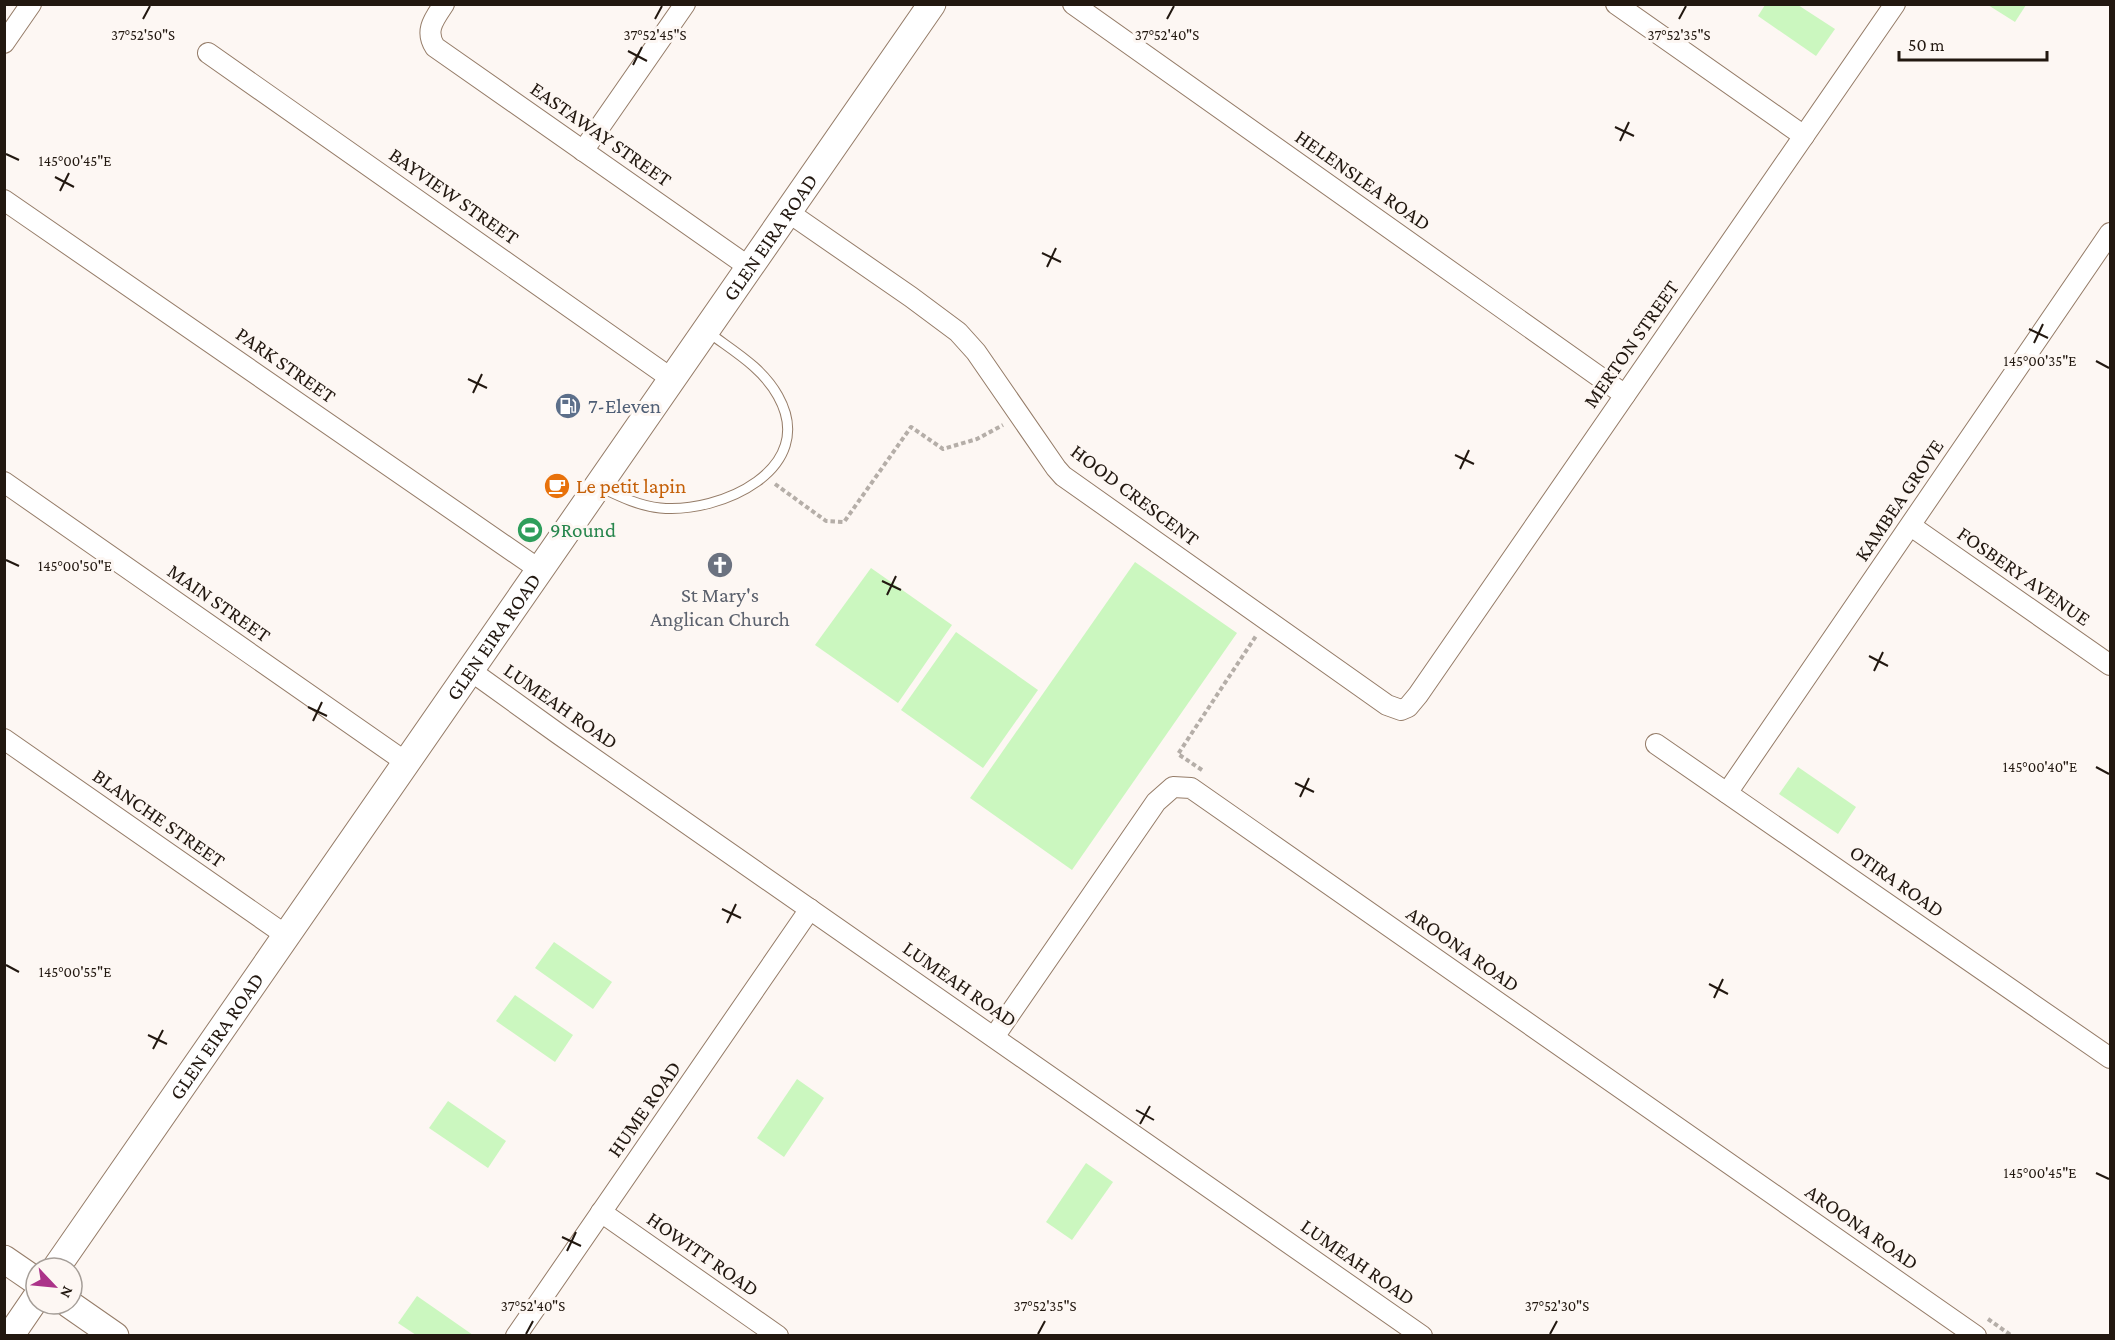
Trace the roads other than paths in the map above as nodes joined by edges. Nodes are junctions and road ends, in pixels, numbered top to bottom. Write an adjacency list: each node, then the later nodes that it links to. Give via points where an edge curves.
1 (31, 4): 8 (street)
2 (444, 4): 11 (street, EASTAWAY STREET, via 431,26 430,37 439,50)
3 (685, 4): 11 (street)
4 (932, 4): 13 (main road, GLEN EIRA ROAD)
5 (1073, 4): 18 (street, HELENSLEA ROAD)
6 (1616, 4): 10 (street)
7 (1895, 4): 10 (street, MERTON STREET)
8 (4, 43)
9 (208, 53): 17 (street, BAYVIEW STREET)
10 (1804, 136): 18 (street, MERTON STREET)
11 (583, 151): 15 (street, EASTAWAY STREET)
12 (4, 200): 22 (street, PARK STREET)
13 (788, 212): 15 (main road, GLEN EIRA ROAD); 25 (street, HOOD CRESCENT, via 958,333 976,352 1063,476 1387,705)
14 (2110, 233): 21 (street, KAMBEA GROVE)
15 (750, 267): 16 (main road, GLEN EIRA ROAD)
16 (706, 330): 17 (main road, GLEN EIRA ROAD); 20 (lane, via 755,367 785,411 788,424 783,450 766,476 716,501 678,508 642,504)
17 (672, 379): 20 (main road, GLEN EIRA ROAD)
18 (1625, 395): 25 (street, MERTON STREET)
19 (4, 482): 28 (street, MAIN STREET)
20 (598, 486): 22 (main road, GLEN EIRA ROAD)
21 (1911, 526): 23 (street, FOSBERY AVENUE); 29 (street, KAMBEA GROVE)
22 (540, 570): 24 (main road, GLEN EIRA ROAD)
23 (2110, 665)
24 (471, 671): 28 (main road, GLEN EIRA ROAD); 30 (street, LUMEAH ROAD)
25 (1404, 710)
26 (4, 739): 31 (street, BLANCHE STREET)
27 (1656, 744): 29 (street, OTIRA ROAD)
28 (407, 763): 31 (main road, GLEN EIRA ROAD)
29 (1727, 793): 33 (street, OTIRA ROAD)
30 (810, 909): 32 (street, LUMEAH ROAD); 34 (street, HUME ROAD)
31 (287, 936): 35 (main road, GLEN EIRA ROAD)
32 (994, 1037): 44 (street, LUMEAH ROAD); 45 (street, AROONA ROAD, via 1156,802 1173,787 1191,788)
33 (2110, 1059)
34 (601, 1212): 42 (street, HUME ROAD); 43 (street, HOWITT ROAD)
35 (64, 1256)
36 (4, 1259): 37 (main road)
37 (24, 1273)
38 (84, 1314): 41 (main road)
39 (24, 1315): 40 (main road)
40 (10, 1335)
41 (115, 1335)
42 (516, 1335)
43 (778, 1335)
44 (1422, 1335)
45 (1976, 1335)

